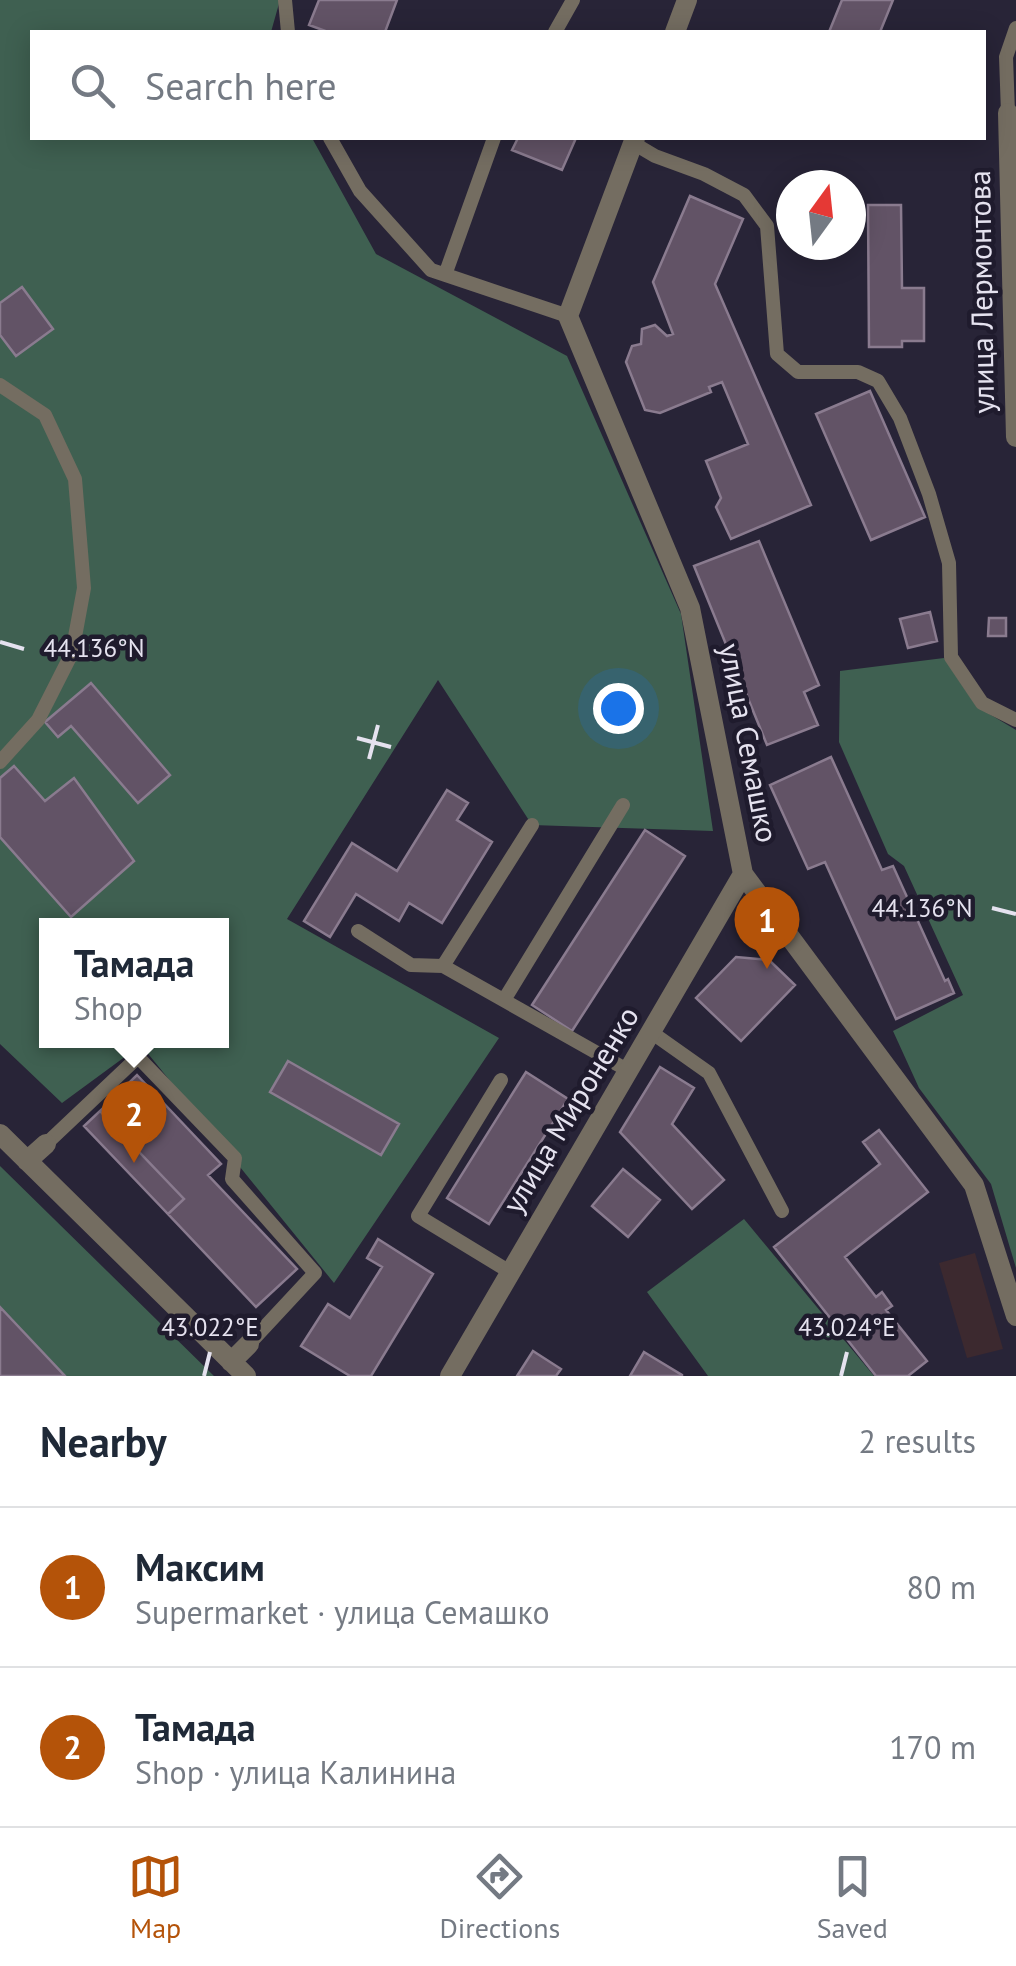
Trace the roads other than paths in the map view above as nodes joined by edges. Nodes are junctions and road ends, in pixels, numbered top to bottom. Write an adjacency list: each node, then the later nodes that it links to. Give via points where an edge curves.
1 (286, 0): 5 (lane)
2 (573, 0): 6 (lane)
3 (687, 0): 7 (street)
4 (1016, 28): 8 (lane, улица Лермонтова, via 1006,57)
5 (288, 30)
6 (556, 30)
7 (676, 30)
8 (1012, 82): 9 (lane, улица Лермонтова)
9 (1008, 113): 16 (street, улица Лермонтова)
10 (331, 140): 13 (lane, via 360,192 432,270)
11 (493, 140): 13 (lane)
12 (634, 140): 14 (street); 17 (lane, via 744,195 768,226 777,354 798,372 858,372 878,381 900,418 949,563 952,657 982,703)
13 (445, 275): 14 (lane)
14 (568, 316): 21 (street, улица Семашко, via 690,608)
15 (0, 385): 18 (lane, via 45,415 76,478 84,588 72,652 38,720)
16 (1016, 437)
17 (1016, 720)
18 (0, 762)
19 (623, 805): 24 (lane)
20 (532, 825): 23 (lane)
21 (743, 874): 25 (street, улица Мироненко); 33 (street, улица Семашко, via 974,1185)
22 (358, 931): 23 (lane, via 411,964)
23 (444, 966): 24 (lane)
24 (504, 1000): 26 (lane)
25 (652, 1032): 26 (street, улица Мироненко); 31 (lane, via 708,1073)
26 (629, 1071): 32 (street, улица Мироненко)
27 (501, 1080): 32 (lane, via 418,1216)
28 (0, 1134): 30 (street)
29 (46, 1144): 30 (street); 34 (lane, via 138,1057 235,1158 232,1179 315,1274)
30 (27, 1161): 35 (street)
31 (782, 1211)
32 (510, 1272): 36 (street, улица Мироненко)
33 (1016, 1316)
34 (250, 1344): 35 (street)
35 (239, 1369)
36 (450, 1376)

